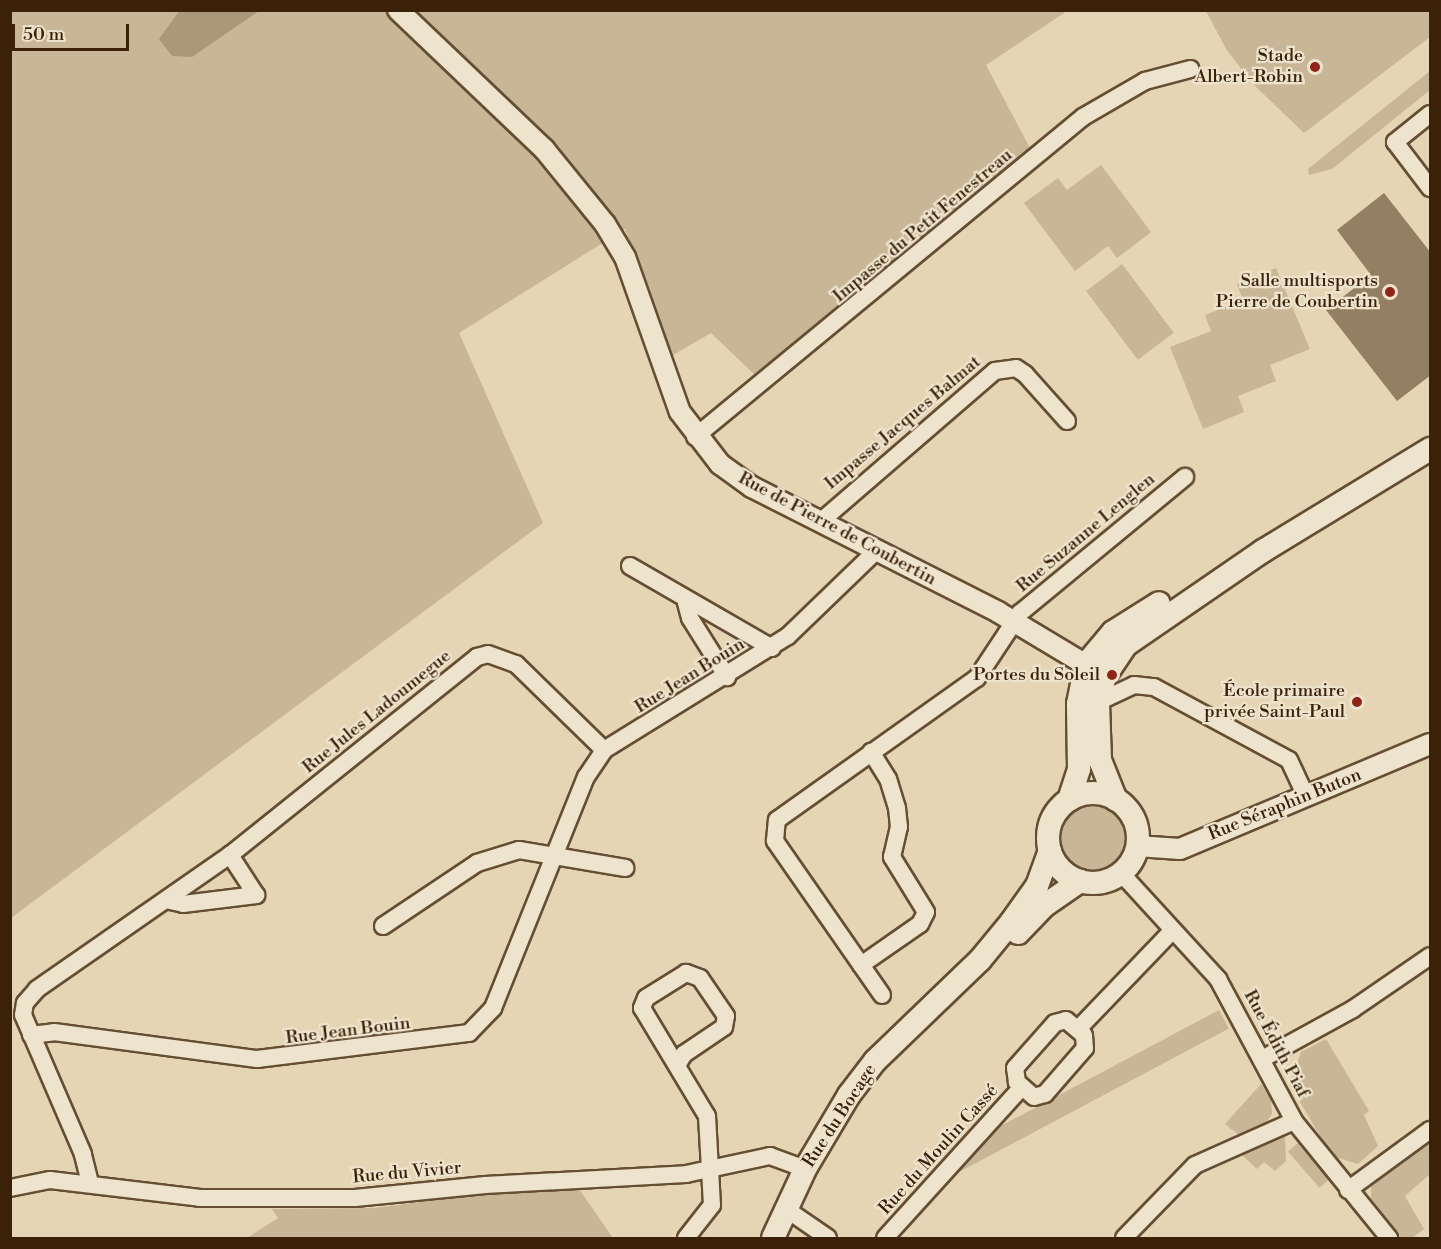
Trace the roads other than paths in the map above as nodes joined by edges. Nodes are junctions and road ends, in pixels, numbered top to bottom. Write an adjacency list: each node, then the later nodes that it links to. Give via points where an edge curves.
1 (398, 10): 6 (street, Rue de Pierre de Coubertin, via 544,148 605,224 625,257 661,365)
2 (1190, 69): 6 (street, Impasse du Petit Fenestreau, via 1145,81 1083,117)
3 (1431, 114): 4 (street, via 1395,142)
4 (1431, 188)
5 (1067, 421): 9 (street, Impasse Jacques Balmat, via 1025,374 1005,367)
6 (695, 436): 9 (street, Rue de Pierre de Coubertin, via 720,464 752,487)
7 (1431, 449): 15 (main road, via 1263,551 1128,622 1100,644)
8 (1185, 477): 13 (street, Rue Suzanne Lenglen)
9 (820, 522): 10 (street, Rue de Pierre de Coubertin)
10 (876, 551): 13 (street, Rue de Pierre de Coubertin); 14 (street, Rue Jean Bouin, via 824,605)
11 (630, 566): 12 (street)
12 (686, 603): 14 (street); 16 (street, via 690,618)
13 (1014, 621): 15 (street, Rue de Pierre de Coubertin); 20 (street, Rue Suzanne Lenglen, via 977,678)
14 (772, 648): 16 (street, Rue Jean Bouin)
15 (1096, 670): 17 (main road); 22 (main road, via 1078,705 1079,769)
16 (727, 677): 19 (street, Rue Jean Bouin)
17 (1098, 702): 21 (street, via 1134,685 1154,687 1281,754 1295,768); 23 (main road, via 1100,760)
18 (1431, 744): 21 (street, Rue Séraphin Buton)
19 (604, 750): 26 (street, Rue Jean Bouin, via 586,777); 27 (street, Rue Jules Ladoumegue, via 516,664 488,654 466,664)
20 (871, 752): 36 (street, via 888,779 897,808 899,827 892,857 926,912 920,924); 36 (street, Rue Suzanne Lenglen, via 783,815 772,833)
21 (1306, 796): 24 (street, Rue Séraphin Buton, via 1180,849)
22 (1070, 800): 23 (main road, via 1093,793); 25 (main road, via 1051,822)
23 (1116, 800): 24 (main road, via 1134,820)
24 (1137, 846): 29 (main road)
25 (1050, 850): 30 (main road, via 1061,869); 35 (main road, Rue du Bocage, via 1037,886)
26 (557, 854): 28 (street); 32 (street, via 519,850 477,863); 39 (street, Rue Jean Bouin, via 493,1008 469,1033 257,1059 54,1032)
27 (230, 855): 31 (street, Rue Jules Ladoumegue); 31 (street, via 256,895 183,904)
28 (625, 868)
29 (1121, 873): 30 (main road, via 1101,882); 33 (street, Rue Édith Piaf)
30 (1080, 881): 35 (main road, Rue du Bocage)
31 (166, 900): 39 (street, Rue Jules Ladoumegue, via 37,990 25,1003 23,1015)
32 (383, 926)
33 (1172, 931): 38 (street); 40 (street, Rue Édith Piaf, via 1218,979)
34 (1431, 956): 40 (street, via 1353,1009)
35 (980, 960): 45 (main road, Rue du Bocage, via 875,1061)
36 (861, 965): 37 (street)
37 (882, 995)
38 (1078, 1029): 42 (street, Rue du Moulin Cassé, via 1066,1020 1055,1023 1015,1068 1013,1076); 42 (street, Rue du Moulin Cassé, via 1084,1035 1085,1048 1045,1094 1034,1097)
39 (31, 1035): 47 (street, Rue Jules Ladoumegue, via 83,1154)
40 (1262, 1059): 43 (street, Rue Édith Piaf)
41 (678, 1064): 41 (street, via 642,1008 646,998 686,973 700,978 726,1016 724,1027 684,1054); 46 (street, via 707,1116)
42 (1022, 1087): 54 (street, Rue du Moulin Cassé)
43 (1294, 1121): 49 (street, Rue Édith Piaf); 55 (street, via 1195,1165)
44 (1431, 1130): 49 (street)
45 (805, 1169): 46 (street, Rue du Vivier, via 770,1156); 50 (main road, Rue du Bocage)
46 (711, 1171): 47 (street, Rue du Vivier, via 323,1198 200,1198); 51 (street, via 712,1205)
47 (90, 1183): 48 (street, Rue du Vivier, via 50,1180)
48 (10, 1188)
49 (1348, 1190): 56 (street, Rue Édith Piaf)
50 (786, 1209): 52 (main road, Rue du Bocage); 53 (street)
51 (686, 1239)
52 (773, 1239)
53 (828, 1239)
54 (885, 1239)
55 (1124, 1239)
56 (1389, 1239)

